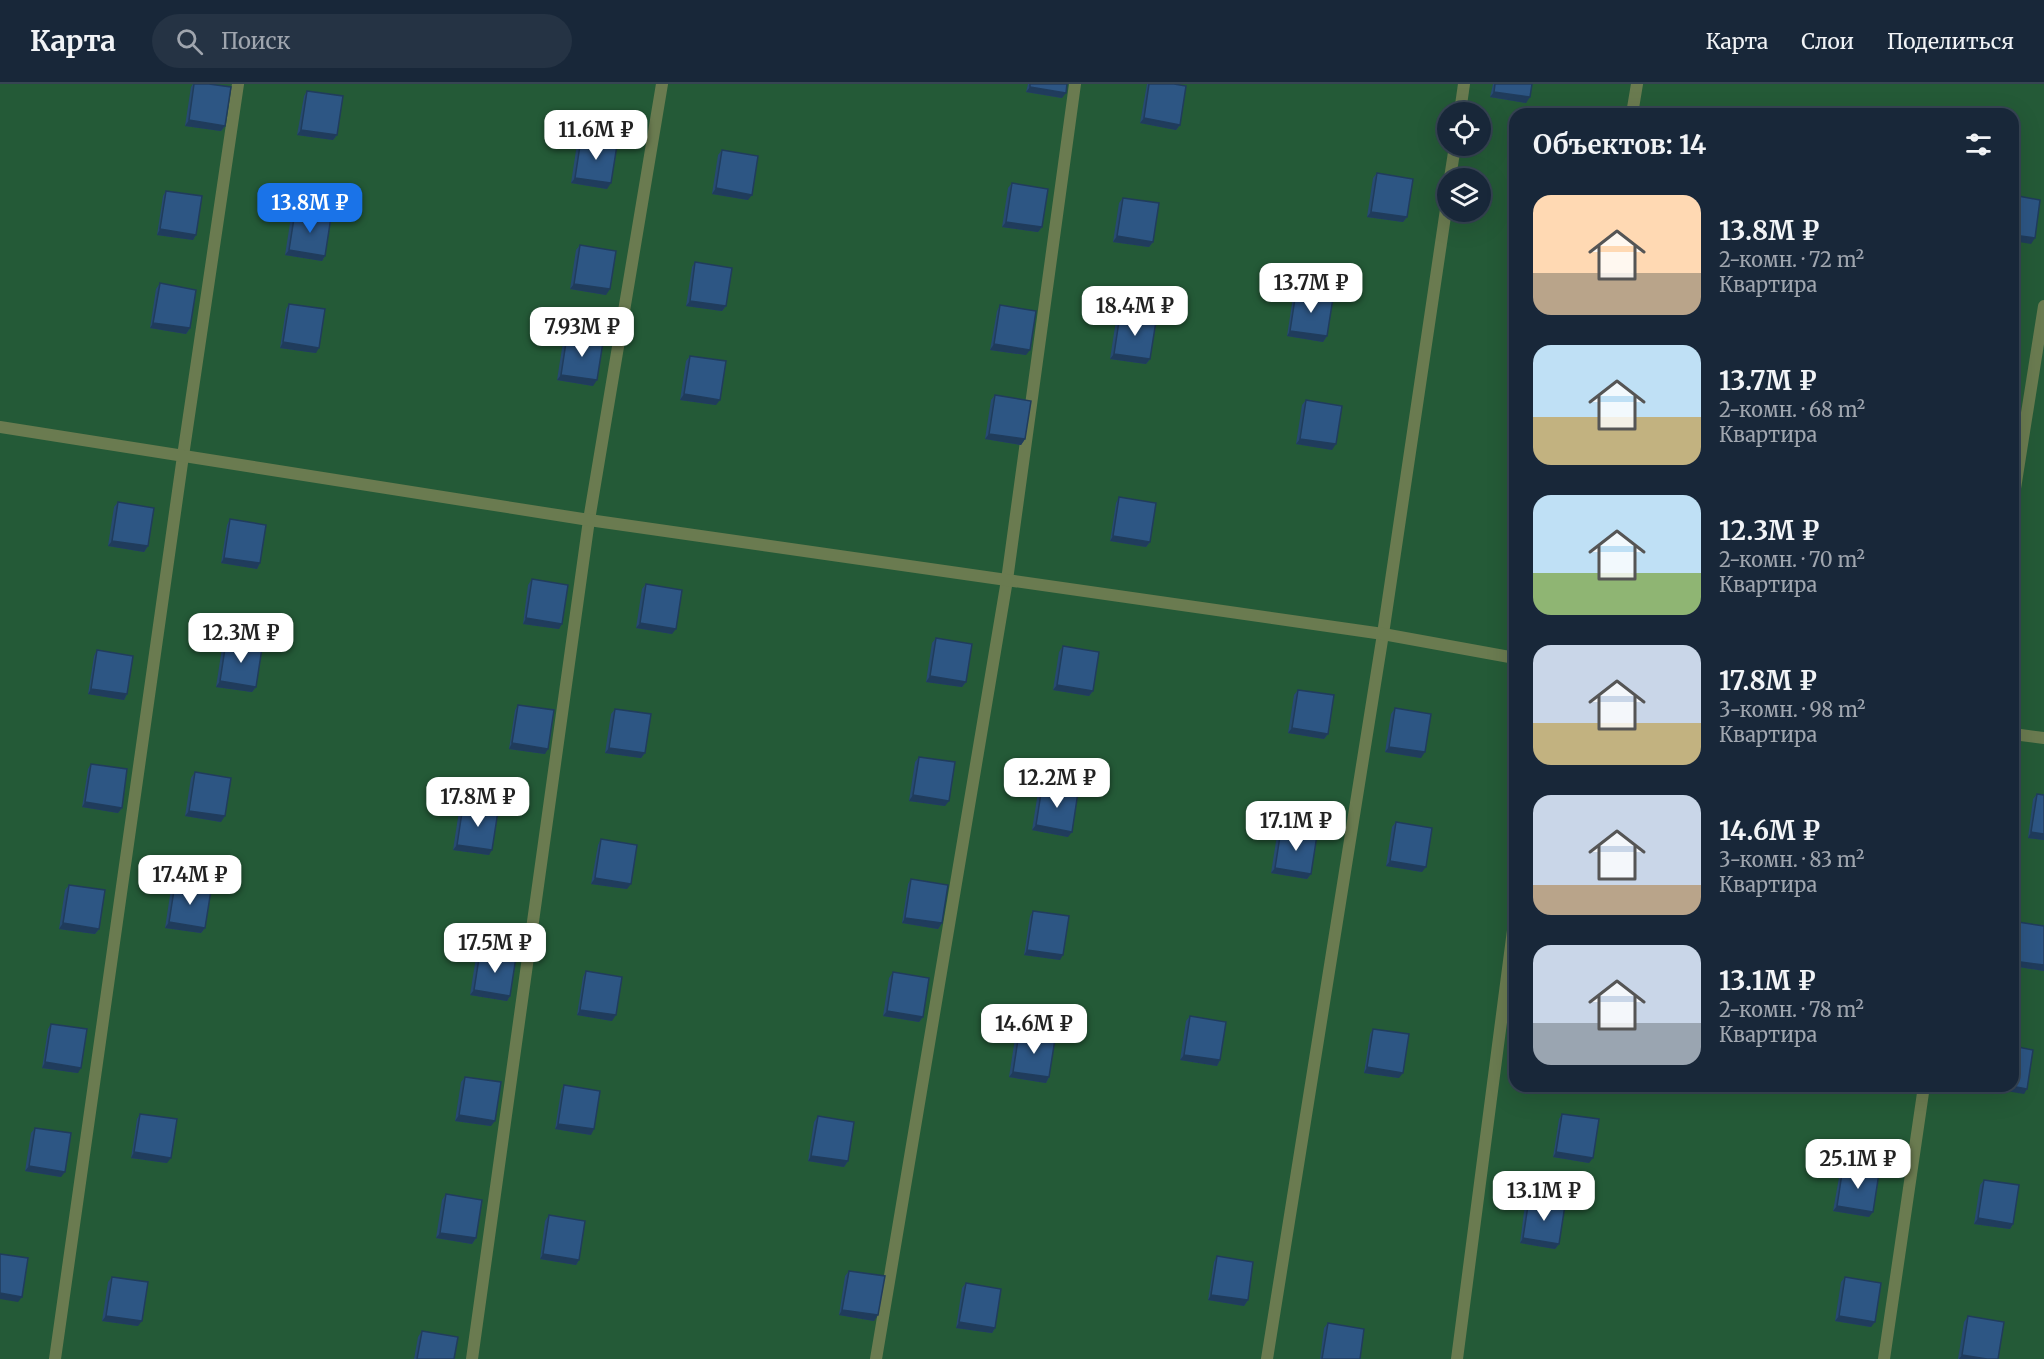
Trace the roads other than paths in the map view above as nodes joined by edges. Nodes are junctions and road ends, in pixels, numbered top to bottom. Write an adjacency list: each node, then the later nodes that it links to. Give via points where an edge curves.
1 (238, 84): 11 (street)
2 (662, 84): 13 (street)
3 (1075, 84): 14 (street)
4 (1464, 84): 6 (street)
5 (1637, 84): 7 (street)
6 (1461, 102)
7 (1633, 108)
8 (1444, 222): 15 (street)
9 (2044, 306): 12 (street)
10 (0, 427): 11 (street)
11 (183, 456): 13 (street); 21 (street)
12 (2019, 463)
13 (590, 520): 14 (street); 22 (street)
14 (1007, 580): 15 (street); 23 (street)
15 (1383, 634): 16 (street); 24 (street)
16 (1509, 657)
17 (2019, 735): 18 (street)
18 (2044, 738)
19 (1509, 961): 25 (street)
20 (1923, 1092): 26 (street)
21 (55, 1359)
22 (472, 1359)
23 (876, 1359)
24 (1267, 1359)
25 (1457, 1359)
26 (1884, 1359)

